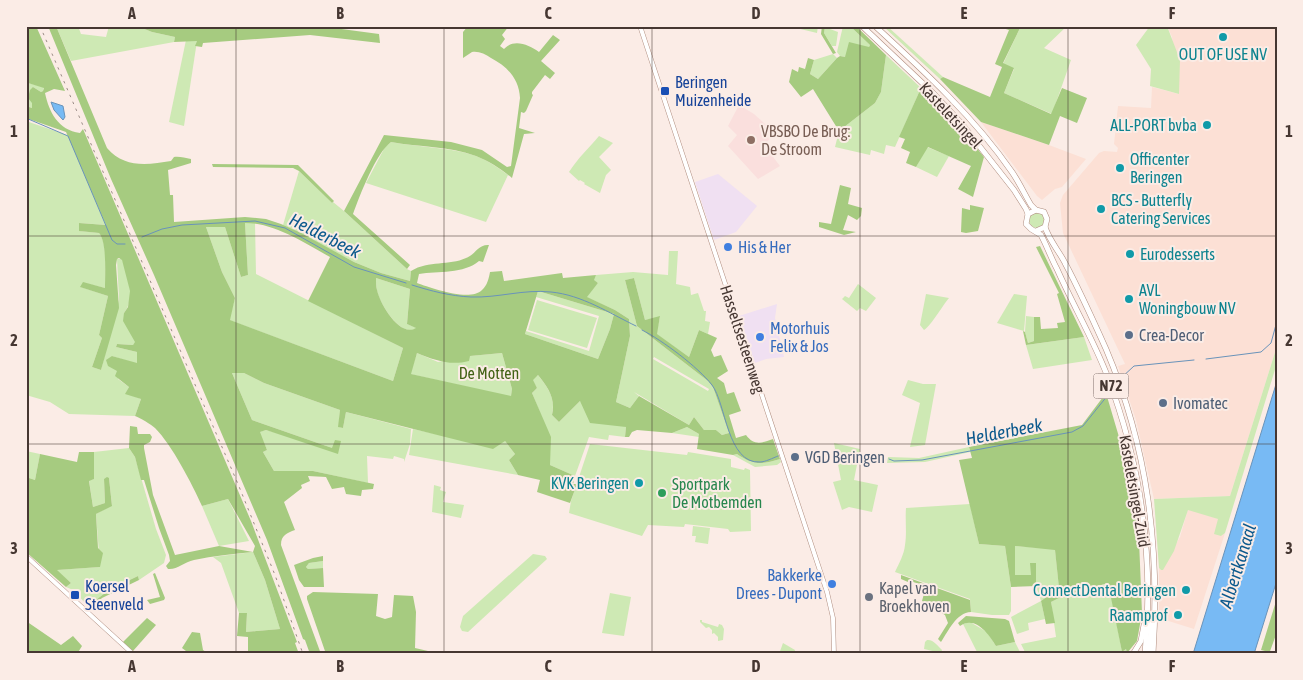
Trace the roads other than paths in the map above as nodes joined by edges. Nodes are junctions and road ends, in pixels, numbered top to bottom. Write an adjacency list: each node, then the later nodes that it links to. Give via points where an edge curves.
1 (640, 26): 12 (street, Hasseltsesteenweg, via 827,592 833,618)
2 (862, 26): 5 (main road, Kasteletsingel / N72, via 962,124 1014,190)
3 (876, 26): 4 (main road, Kasteletsingel / N72, via 967,117 1011,170)
4 (1036, 210): 5 (main road); 6 (main road, N72, via 1046,215)
5 (1028, 214): 7 (main road, N72, via 1026,224)
6 (1045, 227): 7 (main road); 9 (main road, Kasteletsingel-Zuid / N72, via 1106,350 1139,452 1154,553)
7 (1036, 231): 10 (main road, Kasteletsingel-Zuid / N72, via 1051,252 1107,376 1122,418 1134,462 1145,537)
8 (26, 556): 11 (street)
9 (1154, 609): 15 (main road, Kasteletsingel-Zuid / N72); 16 (main road, Kasteletsingel-Zuid)
10 (1147, 612): 13 (main road, via 1141,642); 14 (main road, Kasteletsingel-Zuid / N72)
11 (133, 654)
12 (834, 654)
13 (1133, 654)
14 (1145, 654)
15 (1149, 654)
16 (1153, 654)

